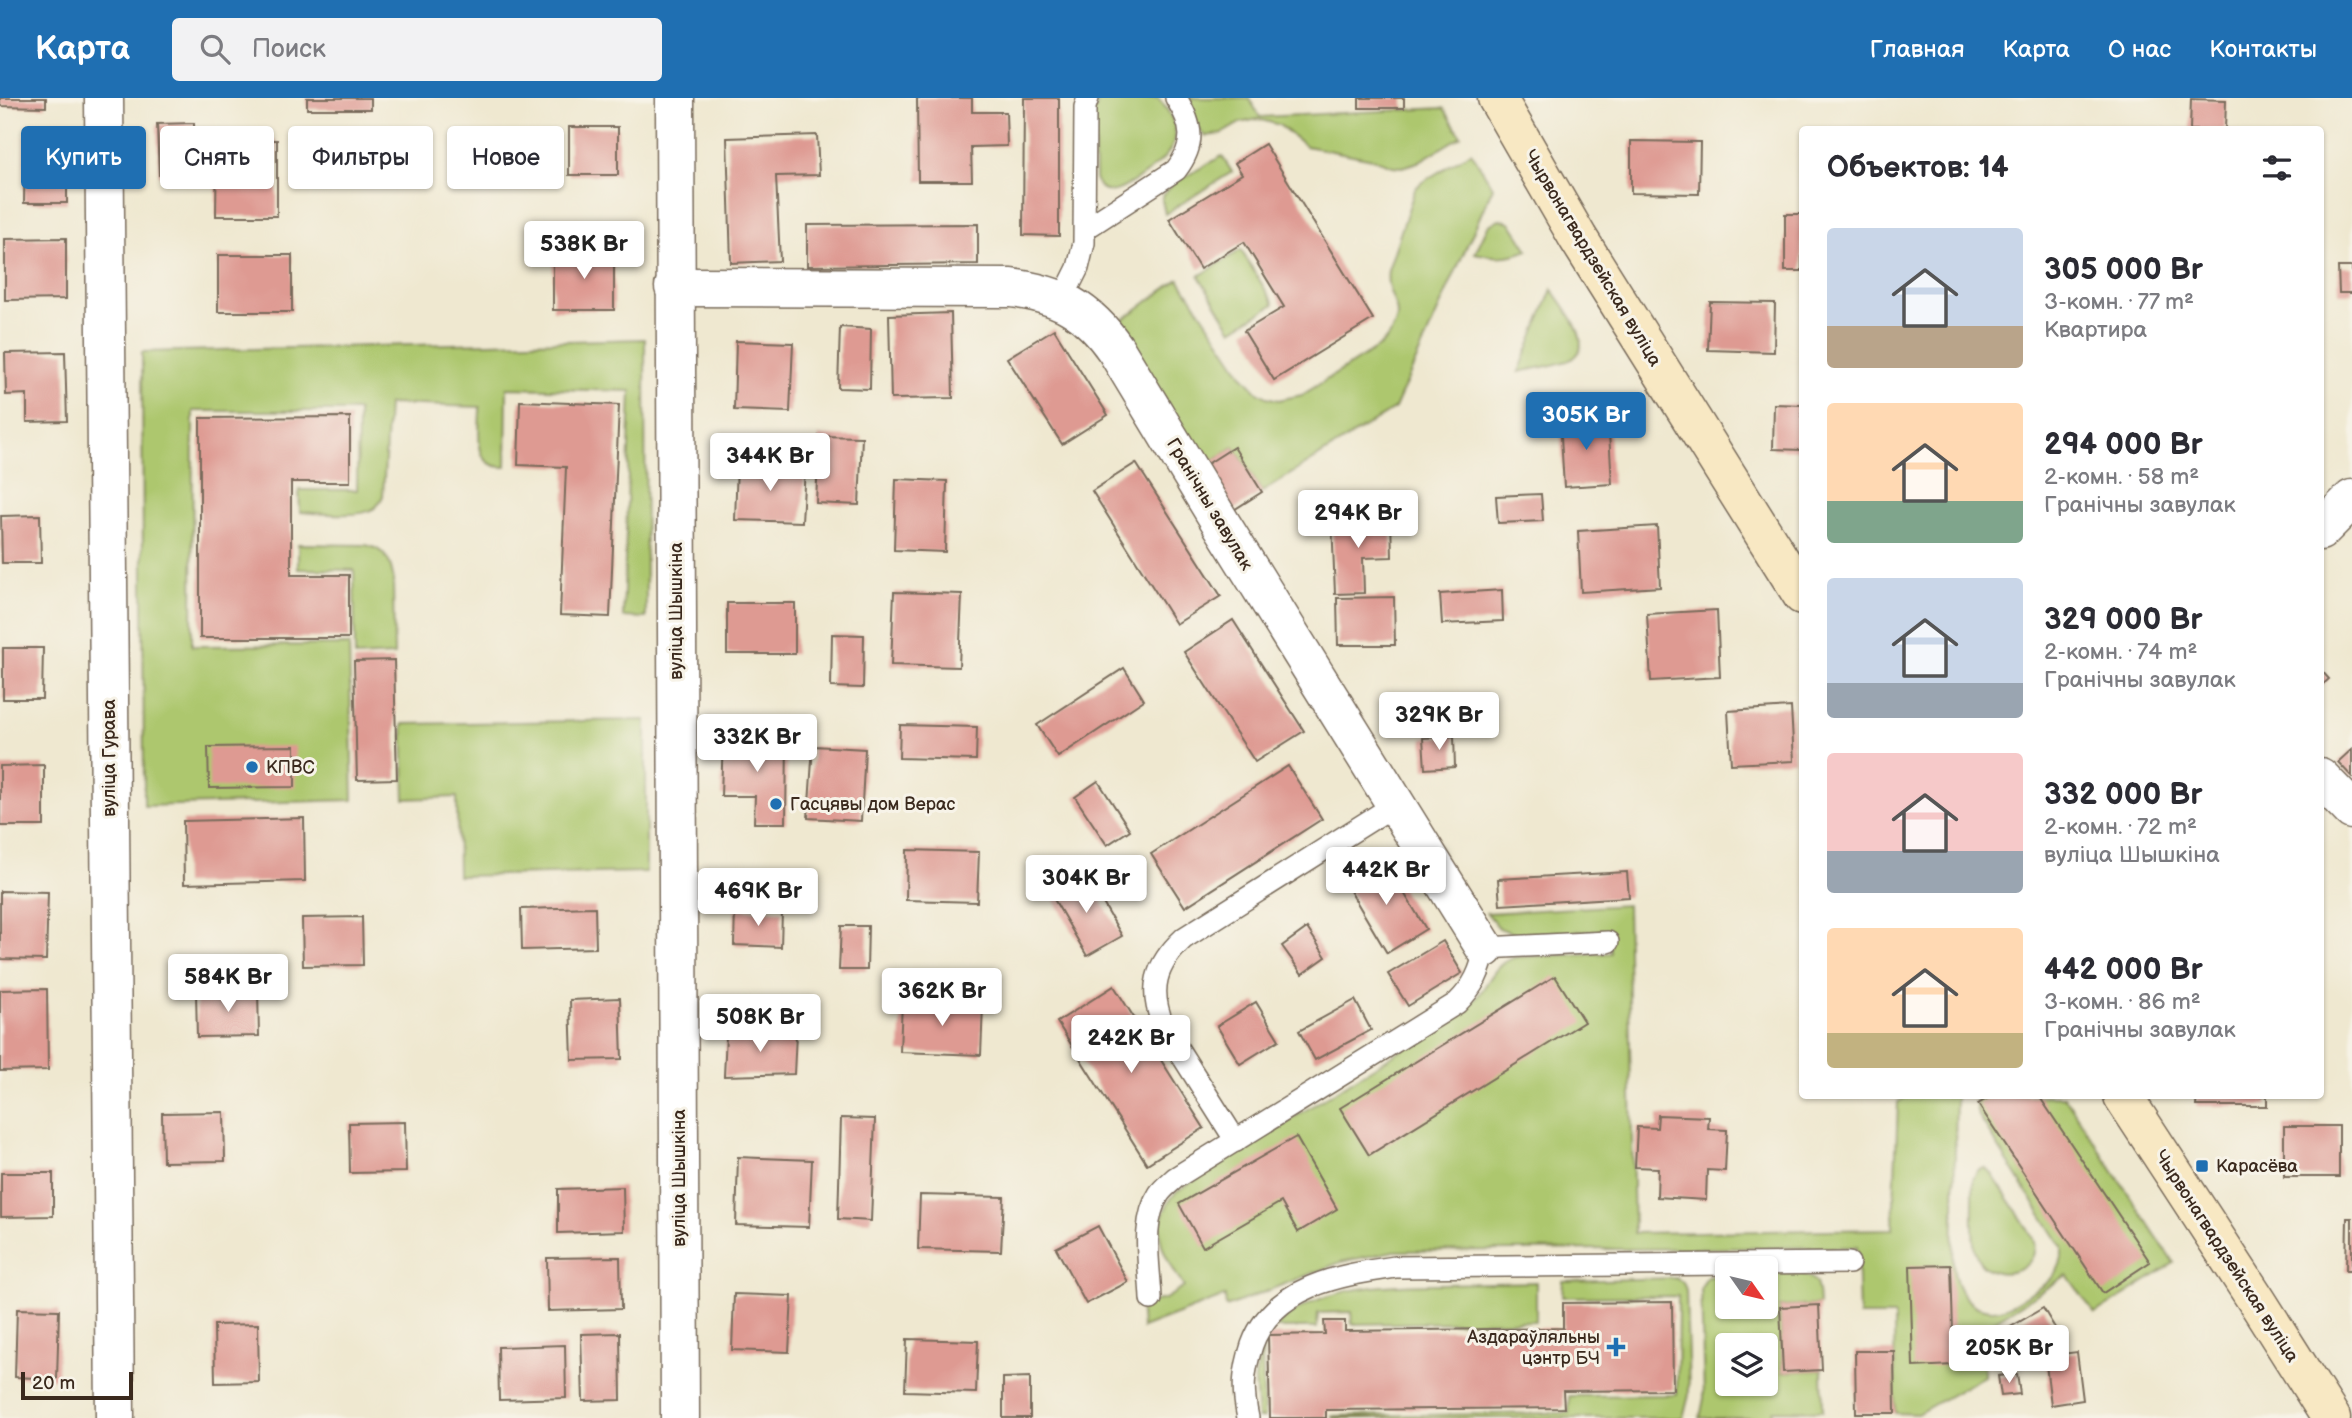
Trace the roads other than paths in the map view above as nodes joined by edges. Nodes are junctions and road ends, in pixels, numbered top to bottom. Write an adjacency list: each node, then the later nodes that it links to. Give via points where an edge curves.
1 (104, 98): 21 (street, вуліца Гурава)
2 (674, 98): 7 (street, вуліца Шышкіна)
3 (1088, 98): 6 (lane)
4 (1176, 98): 6 (lane, via 1188,123 1191,141 1187,155 1176,170)
5 (1497, 98): 11 (main road, Чырвонагвардзейская вуліца, via 1578,238)
6 (1085, 229): 8 (lane, via 1079,268)
7 (674, 287): 8 (street, Гранічны завулак, via 1011,288); 22 (street, вуліца Шышкіна)
8 (1062, 300): 13 (street, Гранічны завулак, via 1105,333)
9 (2352, 499): 10 (street)
10 (2324, 527)
11 (1799, 590)
12 (2324, 781): 14 (street)
13 (1396, 804): 16 (street, Гранічны завулак); 18 (lane, via 1184,938 1160,966 1155,997 1164,1027)
14 (2352, 810)
15 (1608, 942): 16 (lane)
16 (1485, 948): 18 (lane, via 1477,979 1457,1003)
17 (2125, 1099): 24 (main road, Чырвонагвардзейская вуліца)
18 (1237, 1141): 20 (lane, via 1160,1192 1148,1228)
19 (1849, 1263): 23 (lane, via 1395,1267 1324,1281 1271,1311 1256,1334 1243,1391)
20 (1152, 1299)
21 (115, 1418)
22 (680, 1418)
23 (1248, 1418)
24 (2331, 1418)

